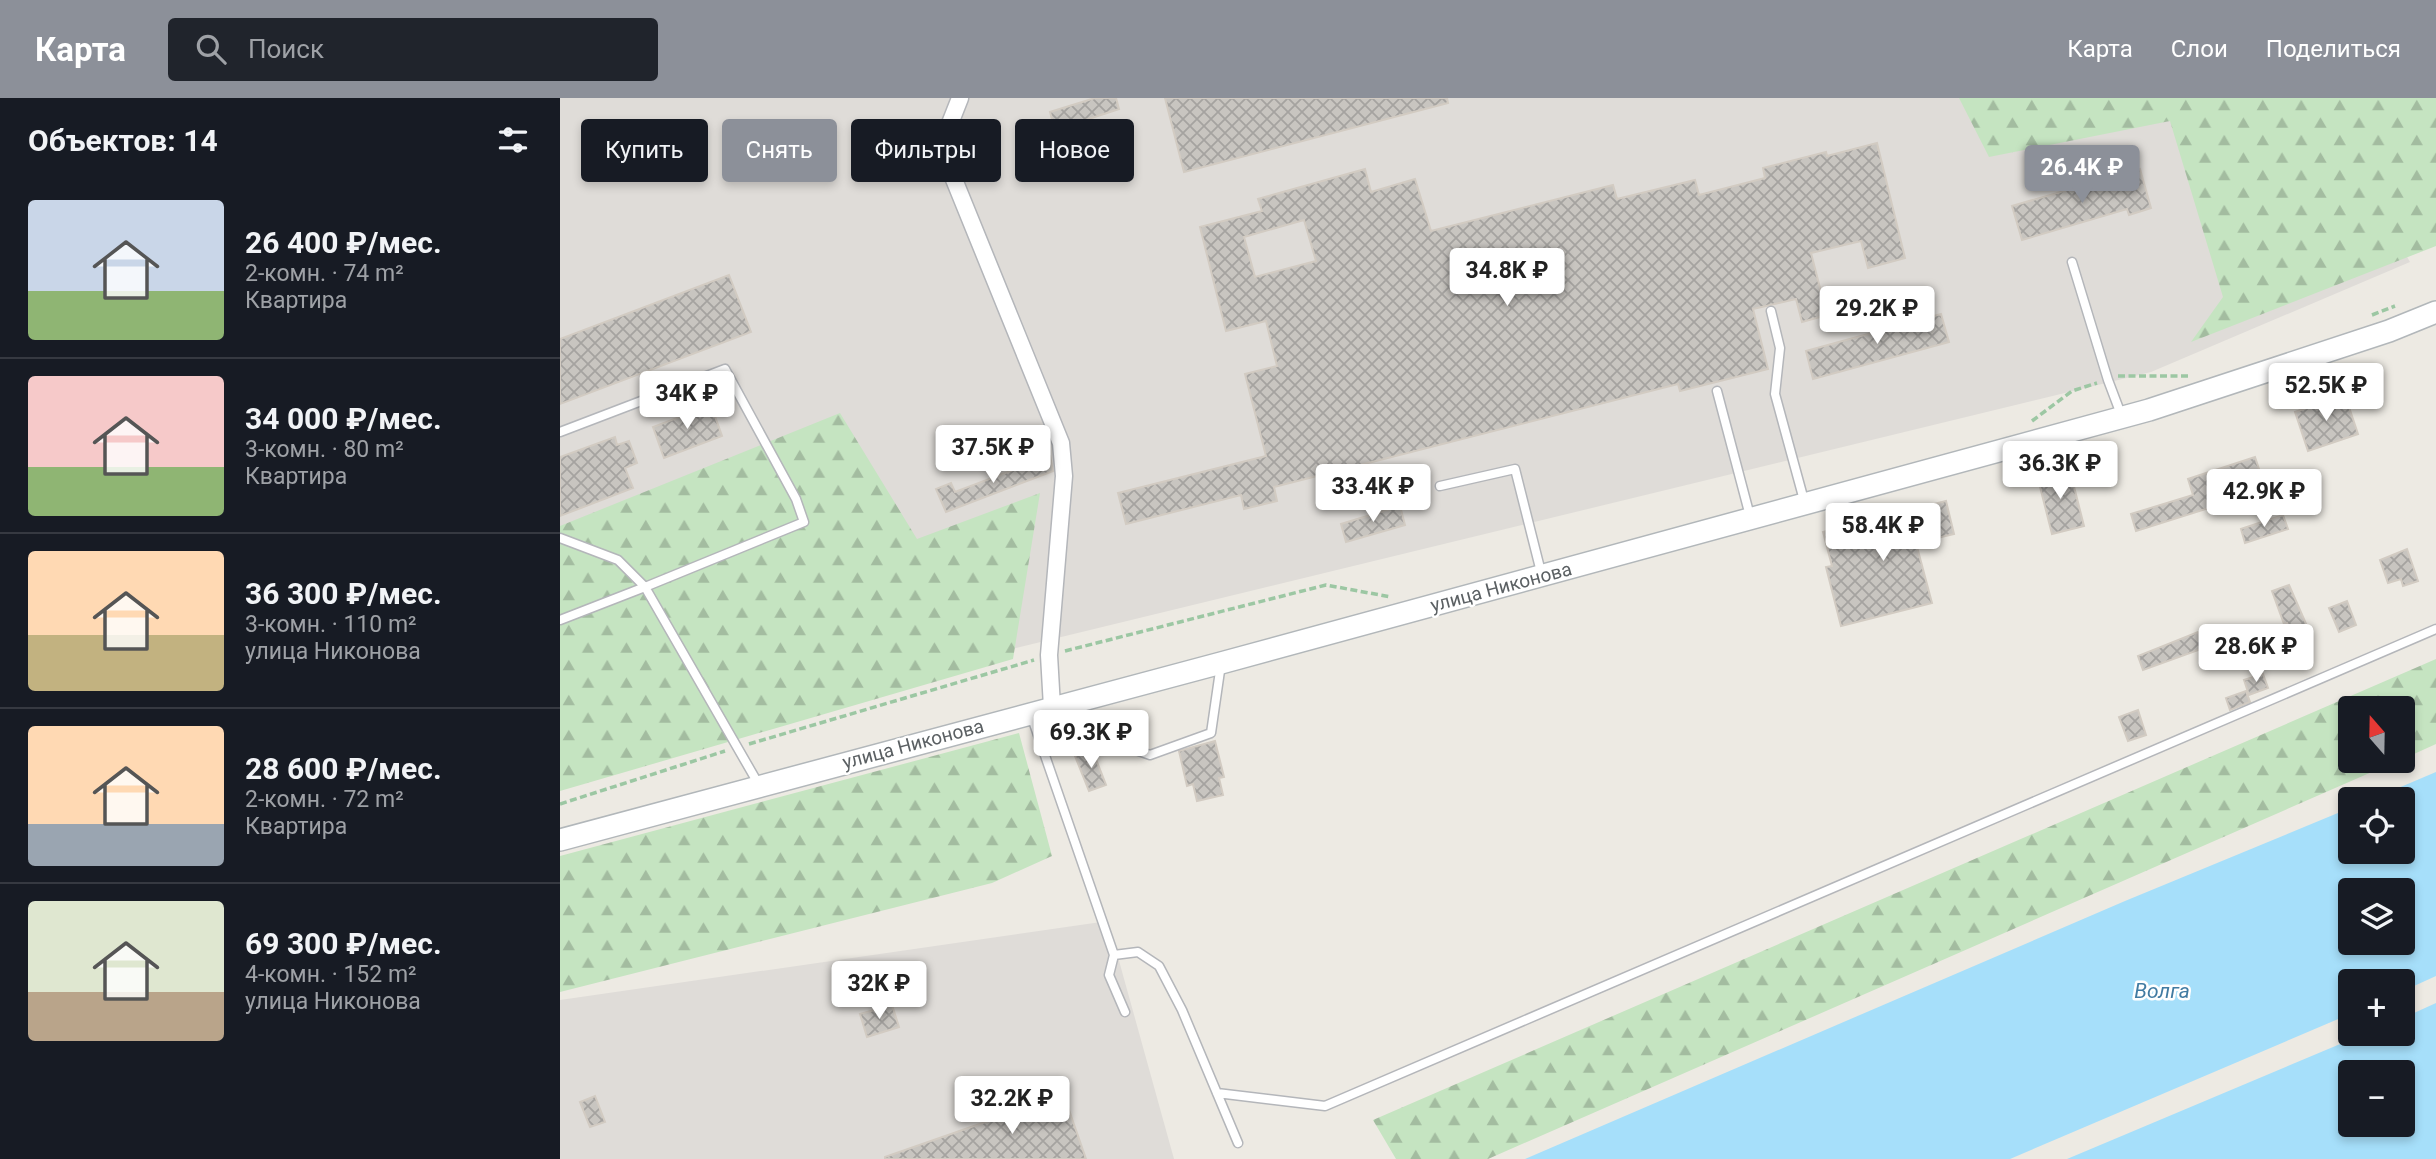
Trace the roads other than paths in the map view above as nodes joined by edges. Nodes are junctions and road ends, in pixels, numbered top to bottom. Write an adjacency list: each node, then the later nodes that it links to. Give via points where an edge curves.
1 (960, 98): 17 (street, via 949,126 951,172 1061,443 1063,475 1049,656)
2 (2072, 262): 6 (lane)
3 (1771, 311): 9 (lane, via 1780,348 1774,394)
4 (2436, 312): 6 (main road, улица Никонова)
5 (1717, 391): 10 (lane)
6 (2122, 417): 9 (main road, улица Никонова)
7 (560, 432): 13 (lane, via 725,369 804,522)
8 (1440, 486): 12 (lane, via 1515,469)
9 (1805, 504): 10 (main road, улица Никонова)
10 (1751, 519): 12 (main road, улица Никонова)
11 (560, 538): 13 (lane, via 618,560)
12 (1542, 576): 16 (main road, улица Никонова)
13 (645, 587): 14 (lane); 19 (lane)
14 (560, 620)
15 (2436, 629): 23 (lane, via 1325,1106)
16 (1221, 663): 17 (main road, улица Никонова); 17 (lane, via 1211,733 1150,755 1073,728)
17 (1052, 707): 18 (main road, улица Никонова)
18 (1030, 712): 19 (main road, улица Никонова); 21 (lane)
19 (759, 786): 20 (main road, улица Никонова)
20 (560, 840)
21 (1114, 955): 22 (lane, via 1109,975); 23 (lane, via 1138,953 1159,966)
22 (1125, 1012)
23 (1217, 1093): 24 (lane)
24 (1238, 1143)

